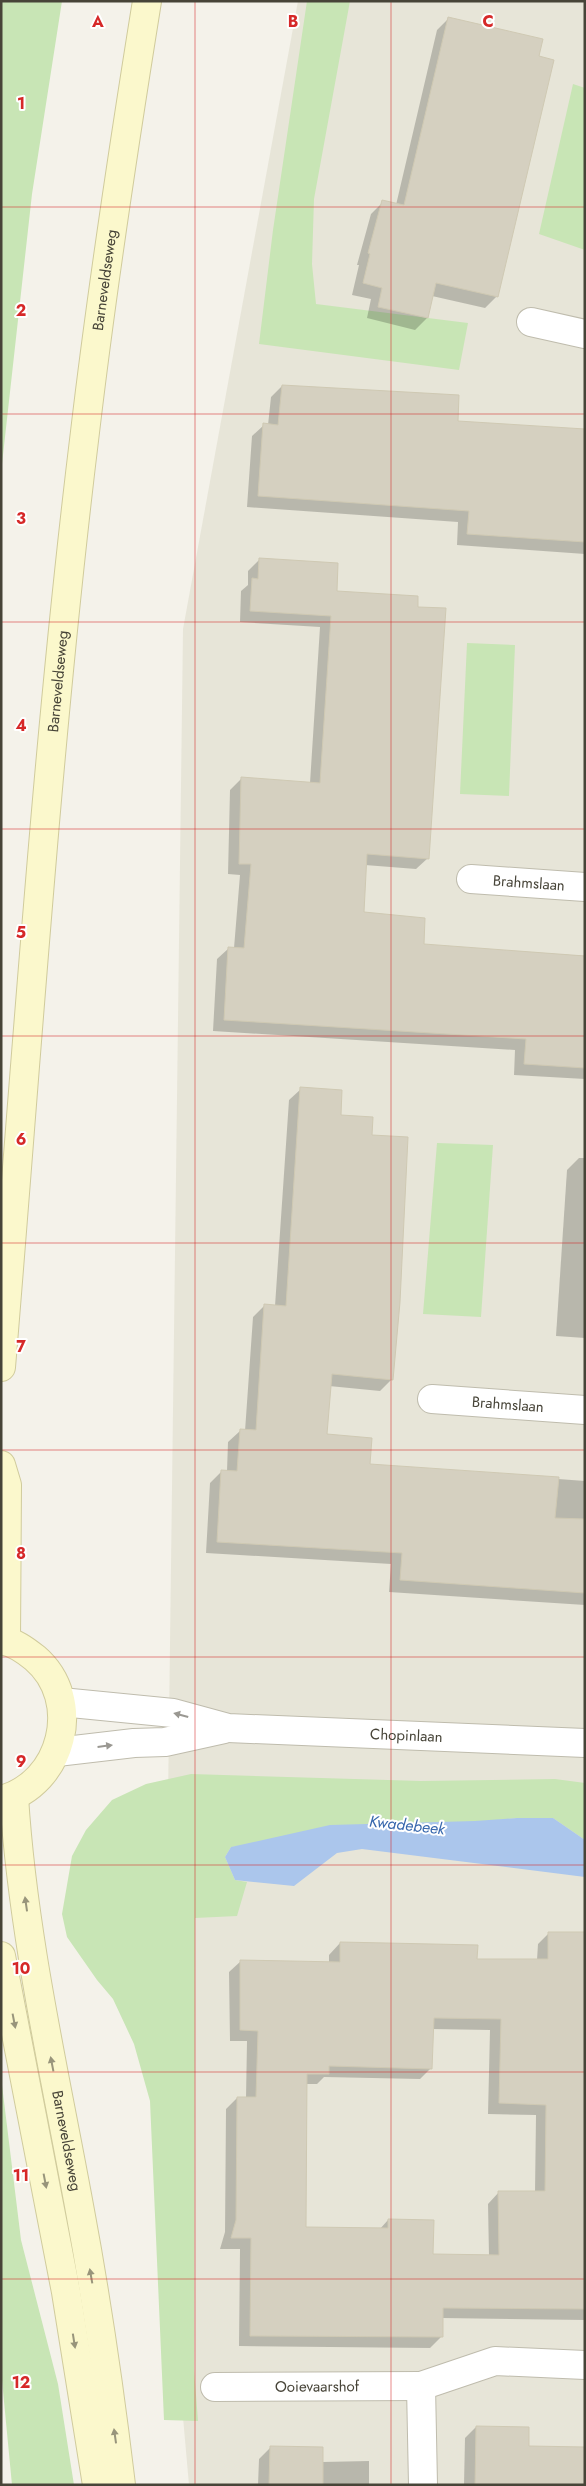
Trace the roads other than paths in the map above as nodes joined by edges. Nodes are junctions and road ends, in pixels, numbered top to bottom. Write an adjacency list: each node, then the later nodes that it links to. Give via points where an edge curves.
1 (147, 1): 6 (main road, Barneveldseweg, via 85,432 54,734)
2 (531, 322): 3 (street)
3 (585, 334)
4 (471, 878): 5 (street, Brahmslaan)
5 (585, 887)
6 (1, 1366)
7 (432, 1399): 8 (street, Brahmslaan)
8 (585, 1410)
9 (1, 1465): 10 (main road, via 7,1485)
10 (4, 1641): 11 (main road, via 26,1650 42,1664 54,1682)
11 (61, 1702): 12 (street, Chopinlaan, one-way to 11, via 173,1713); 14 (main road, via 63,1728)
12 (228, 1728): 13 (street, Chopinlaan); 14 (street, Chopinlaan, one-way to 12, via 165,1742)
13 (585, 1743)
14 (57, 1752): 15 (main road, via 40,1779)
15 (8, 1798): 21 (main road, Barneveldseweg, one-way to 15, via 81,2213 38,1996)
16 (1, 1956): 20 (main road, Barneveldseweg, one-way to 20, via 66,2292)
17 (585, 2366): 18 (street, Ooievaarshof, via 495,2362)
18 (421, 2386): 19 (street, Ooievaarshof); 22 (street)
19 (215, 2387)
20 (97, 2485)
21 (121, 2485)
22 (423, 2485)

